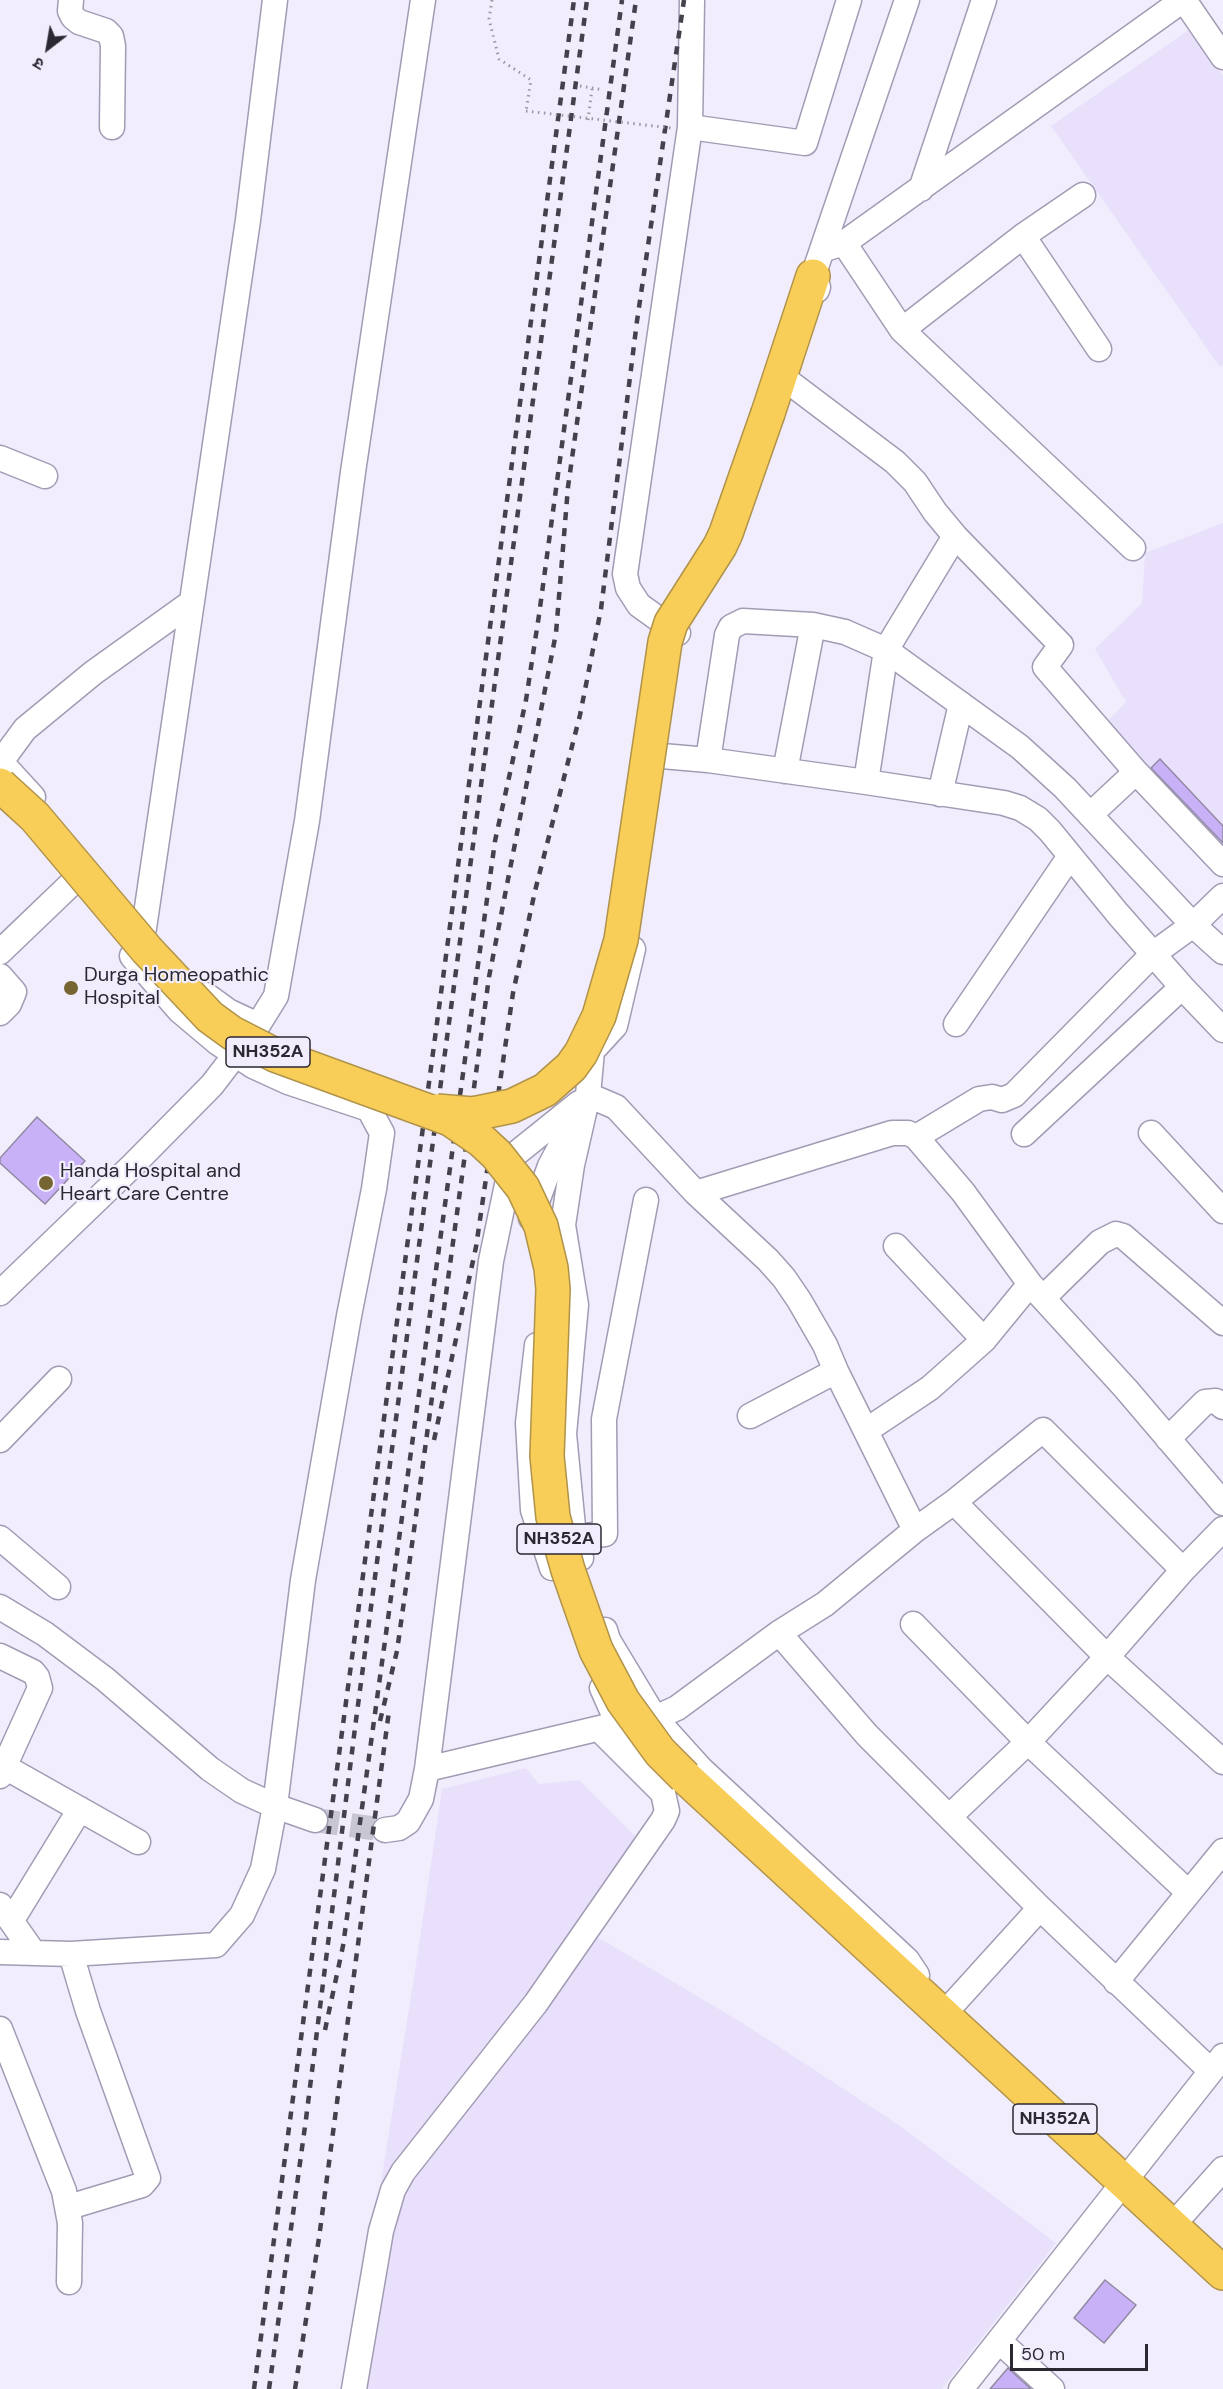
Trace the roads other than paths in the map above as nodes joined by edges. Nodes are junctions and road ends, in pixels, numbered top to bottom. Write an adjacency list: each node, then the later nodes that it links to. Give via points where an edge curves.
1 (71, 0): 10 (street, via 73,17 111,36)
2 (275, 0): 23 (street, via 248,220)
3 (423, 0): 51 (street, via 352,472 307,820 276,996)
4 (692, 0): 11 (street)
5 (849, 0): 11 (street, via 805,144)
6 (907, 0): 15 (street)
7 (984, 0): 12 (street)
8 (1183, 0): 9 (street); 12 (street)
9 (1223, 57)
10 (112, 127)
11 (680, 127): 24 (street, via 625,574 628,588 639,605)
12 (921, 189): 15 (street)
13 (1083, 195): 14 (street)
14 (1023, 236): 16 (street); 17 (street)
15 (826, 256): 16 (street); 18 (street); 24 (street, via 802,283 711,536); 56 (highway, bridge, via 726,533 671,623 665,642 621,940 599,1016 571,1067 545,1090 512,1106 473,1114)
16 (902, 330): 22 (street)
17 (1099, 349)
18 (789, 382): 21 (street, via 895,462); 26 (street, via 733,544)
19 (0, 458): 20 (street)
20 (45, 476)
21 (955, 536): 27 (street); 33 (street, via 1061,645 1045,667)
22 (1133, 548)
23 (192, 602): 31 (street, via 93,673 25,729); 43 (street)
24 (656, 619): 26 (street); 53 (street, via 611,905 581,1020)
25 (813, 625): 27 (street, via 845,632); 30 (street, via 743,621 731,627); 32 (street)
26 (678, 633): 29 (street)
27 (886, 650): 28 (street); 34 (street)
28 (960, 704): 35 (street); 37 (street, via 1020,747)
29 (662, 756): 30 (street); 53 (street, via 640,916 628,973 615,1026)
30 (708, 760): 32 (street)
31 (0, 768): 43 (street); 56 (highway, NH352A, bridge, via 35,817 147,950 210,1017 275,1055)
32 (785, 771): 34 (street)
33 (1136, 772): 37 (street); 39 (street)
34 (866, 782): 35 (street)
35 (940, 794): 38 (street, via 1020,808 1038,819)
36 (0, 805): 40 (street)
37 (1090, 815): 42 (street)
38 (1070, 856): 46 (street); 50 (street)
39 (1223, 864)
40 (72, 884): 45 (street); 54 (street, via 180,1011)
41 (1223, 896): 42 (street)
42 (1193, 925): 44 (street); 46 (street)
43 (144, 928): 51 (street, via 206,995)
44 (1223, 951)
45 (0, 952)
46 (1153, 954): 48 (street); 59 (street, via 1014,1095 1002,1100 979,1099)
47 (0, 976): 49 (street, via 14,992)
48 (1182, 987): 52 (street); 58 (street)
49 (0, 1013)
50 (956, 1024)
51 (258, 1025): 54 (street)
52 (1223, 1030)
53 (592, 1051): 55 (street)
54 (235, 1054): 65 (street, via 212,1085); 94 (street, via 288,1082 369,1109 382,1133 303,1580)
55 (588, 1095): 60 (street, via 616,1107); 79 (street, via 563,1225 576,1305 564,1434); 89 (street, via 549,1166 531,1219 540,1321 529,1434 533,1510); 92 (street, via 513,1156 491,1261)
56 (424, 1108): 108 (highway, NH352A, bridge, via 466,1129 497,1155 523,1188 541,1226 553,1289 548,1456 553,1517 596,1650 623,1701 660,1752 685,1777)
57 (1151, 1133): 62 (street)
58 (1024, 1134)
59 (916, 1137): 60 (street, via 902,1131 892,1133); 64 (street)
60 (696, 1193): 68 (street, via 784,1278 813,1322)
61 (646, 1200): 79 (street, via 604,1419 605,1534)
62 (1223, 1211)
63 (896, 1246): 67 (street)
64 (1037, 1290): 66 (street, via 1116,1234); 67 (street); 73 (street)
65 (0, 1293)
66 (1223, 1323)
67 (984, 1340): 72 (street, via 930,1388)
68 (836, 1371): 71 (street); 72 (street)
69 (59, 1379): 74 (street)
70 (1223, 1407): 73 (street, via 1216,1401 1205,1402)
71 (750, 1416)
72 (867, 1430): 78 (street)
73 (1168, 1439): 76 (street)
74 (0, 1440)
75 (954, 1502): 78 (street); 81 (street, via 1044,1430); 87 (street)
76 (1223, 1503)
77 (1223, 1529): 81 (street)
78 (915, 1530): 85 (street, via 825,1604)
79 (574, 1537): 88 (street, via 608,1640)
80 (0, 1538): 82 (street)
81 (1183, 1570): 87 (street)
82 (58, 1587)
83 (0, 1607): 94 (street, via 45,1634 105,1679 210,1769 242,1791)
84 (913, 1624): 90 (street)
85 (779, 1634): 88 (street, via 677,1708); 96 (street, via 867,1735)
86 (0, 1656): 93 (street, via 33,1672 40,1688)
87 (1107, 1657): 90 (street); 91 (street)
88 (655, 1718): 108 (street, via 701,1769 907,1960)
89 (608, 1727): 92 (street); 108 (street, via 887,1983); 118 (street, via 663,1793 667,1811 536,2003 393,2190 381,2231)
90 (1028, 1742): 96 (street); 101 (street)
91 (1223, 1762)
92 (427, 1769): 98 (street, via 421,1799 408,1822)
93 (3, 1772): 95 (street)
94 (275, 1806): 97 (street); 106 (street, via 263,1869 242,1915 216,1945)
95 (80, 1809): 99 (street); 103 (street)
96 (950, 1817): 102 (street)
97 (315, 1820)
98 (385, 1830)
99 (138, 1842)
100 (1223, 1851): 101 (street)
101 (1188, 1892): 107 (street)
102 (1040, 1908): 107 (street); 108 (street)
103 (6, 1912): 105 (street)
104 (0, 1952): 105 (street)
105 (33, 1952): 106 (street)
106 (71, 1954): 113 (street, via 148,2178 142,2186)
107 (1116, 1982): 110 (street)
108 (943, 2015): 112 (highway, NH352A)
109 (0, 2029): 113 (street)
110 (1217, 2063): 112 (street)
111 (1223, 2169): 114 (street)
112 (1123, 2181): 114 (highway, NH352A); 117 (street)
113 (69, 2207): 116 (street)
114 (1172, 2226): 115 (highway, NH352A)
115 (1221, 2267)
116 (69, 2282)
117 (999, 2341): 119 (street); 120 (street)
118 (354, 2389)
119 (961, 2389)
120 (1052, 2389)

